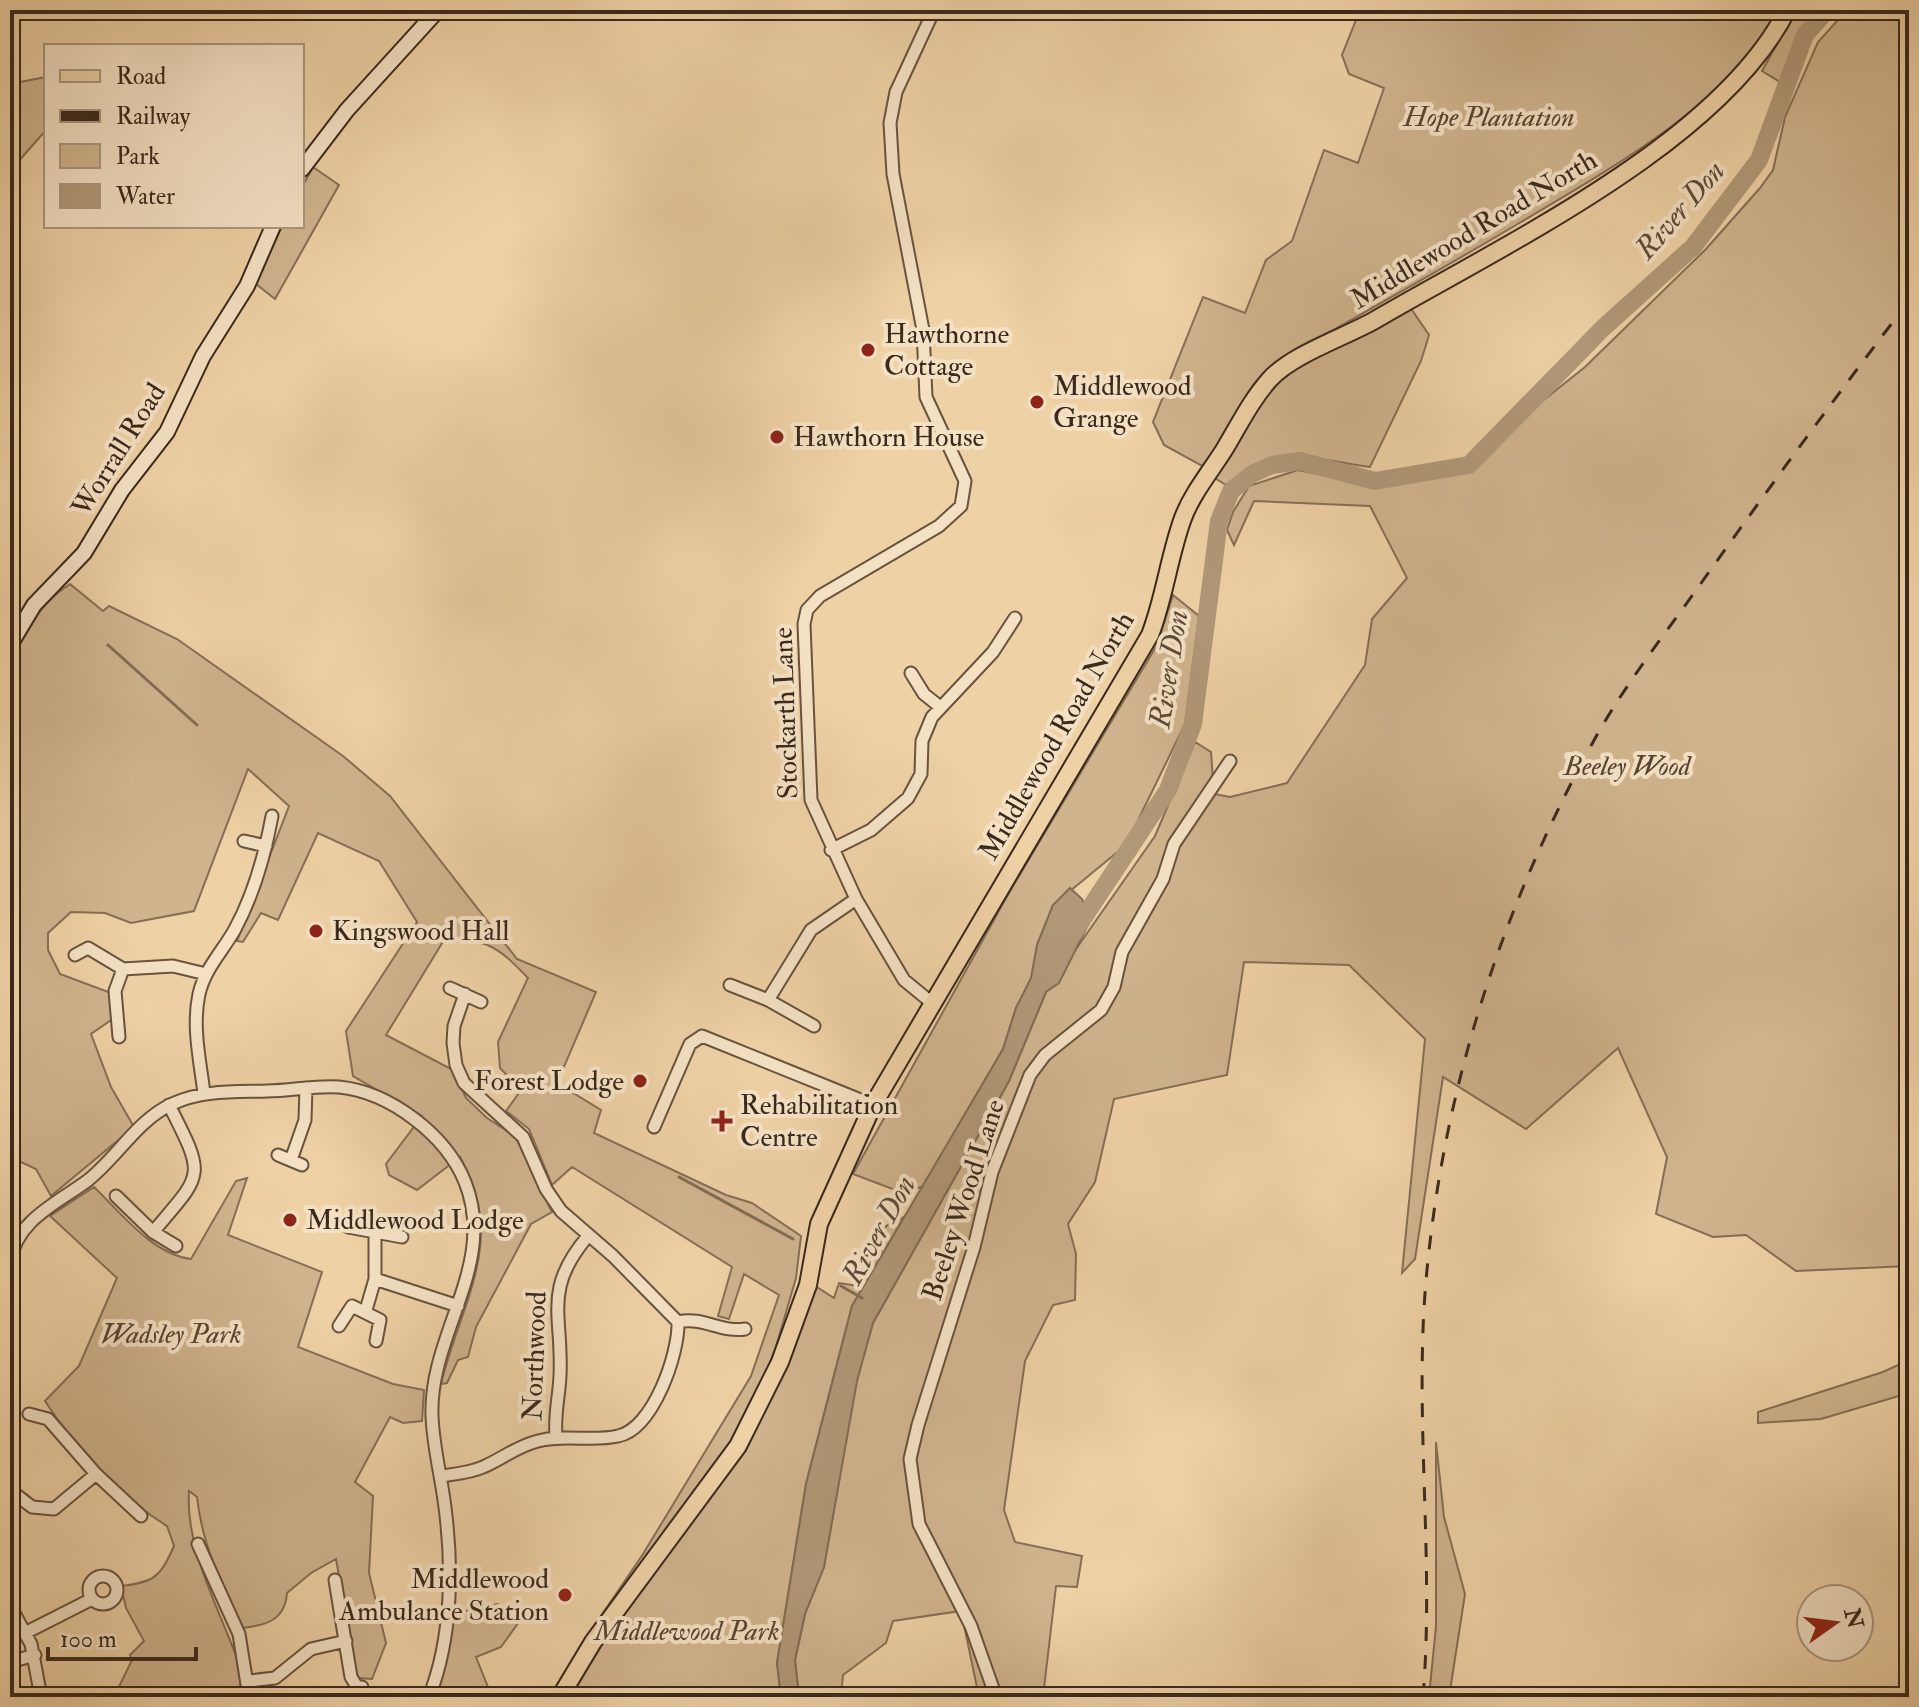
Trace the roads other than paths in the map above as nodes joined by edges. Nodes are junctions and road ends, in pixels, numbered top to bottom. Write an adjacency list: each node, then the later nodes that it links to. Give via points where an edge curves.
1 (438, 10): 4 (street, via 347,110)
2 (934, 10): 14 (street, Stockarth Lane, via 891,106 890,151 923,330 926,397 961,470 965,490 961,506 949,519 820,596 807,610 808,787)
3 (1787, 10): 24 (main road, Middlewood Road North, via 1751,65 1706,110 1618,175 1271,378 1187,511 1150,635)
4 (304, 166)
5 (272, 228): 7 (street, Worrall Road, via 247,286 203,356 167,432 122,490 84,553 34,605)
6 (1015, 618): 9 (street, via 993,652)
7 (10, 645)
8 (911, 673): 9 (street)
9 (939, 706): 14 (street, via 922,741 921,774 908,798 871,830)
10 (1230, 761): 68 (street, Beeley Wood Lane, via 1174,844 1163,879 1122,952 1114,987 1101,1010 1045,1055 1030,1075 992,1172 918,1425 910,1459 919,1524 971,1626)
11 (272, 816): 13 (street)
12 (244, 841): 13 (street)
13 (266, 846): 18 (street, via 235,930)
14 (831, 850): 15 (street, Stockarth Lane)
15 (856, 899): 22 (street, via 811,930); 24 (street, Stockarth Lane, via 904,980)
16 (75, 955): 17 (street, via 93,949)
17 (123, 969): 18 (street, via 173,966); 26 (street, via 115,991)
18 (206, 974): 28 (street, via 197,1009)
19 (730, 985): 22 (street)
20 (450, 988): 21 (street)
21 (465, 994): 23 (street); 37 (street, via 454,1026 460,1075 470,1091 527,1142 546,1189)
22 (768, 1000): 25 (street)
23 (481, 1002)
24 (932, 1003): 30 (main road, Middlewood Road North)
25 (814, 1026)
26 (119, 1037)
27 (306, 1088): 28 (street); 32 (street, via 296,1163); 42 (street, via 342,1087 391,1105 427,1130 452,1158 466,1183 475,1228 473,1261)
28 (204, 1093): 29 (street)
29 (169, 1105): 35 (street, via 187,1140 196,1177); 40 (street, via 103,1167 28,1224)
30 (873, 1105): 31 (street, via 702,1036 690,1044); 67 (main road, Middlewood Road North, via 830,1193 804,1299 762,1403 724,1467 636,1581)
31 (654, 1127)
32 (278, 1155)
33 (116, 1196): 35 (street)
34 (348, 1227): 36 (street)
35 (153, 1232): 39 (street)
36 (375, 1233): 38 (street); 41 (street)
37 (588, 1236): 44 (street); 49 (street, Northwood, via 569,1261 555,1304 560,1377)
38 (402, 1237)
39 (176, 1246)
40 (10, 1261)
41 (375, 1279): 42 (street); 43 (street)
42 (458, 1306): 51 (street, via 432,1391 432,1430)
43 (366, 1310): 45 (street, via 352,1306); 47 (street, via 380,1320)
44 (678, 1322): 46 (street, via 697,1319); 49 (street, via 669,1366 636,1427 614,1437)
45 (339, 1326)
46 (745, 1329)
47 (376, 1341)
48 (29, 1414): 50 (street, via 48,1419)
49 (556, 1437): 51 (street, via 514,1448 483,1467)
50 (96, 1474): 52 (street, via 54,1509 32,1507); 53 (street)
51 (441, 1476): 66 (street, via 448,1599)
52 (10, 1490)
53 (141, 1516)
54 (198, 1544): 62 (street, via 239,1634)
55 (335, 1580): 59 (street)
56 (92, 1599): 58 (street)
57 (10, 1606): 58 (street)
58 (27, 1632): 60 (street)
59 (346, 1641): 62 (street, via 311,1649 275,1678); 63 (street, via 351,1677)
60 (35, 1655): 61 (street); 64 (street)
61 (10, 1662)
62 (249, 1681): 65 (street)
63 (362, 1687)
64 (41, 1697)
65 (249, 1697)
66 (429, 1697)
67 (560, 1697)
68 (996, 1697)

